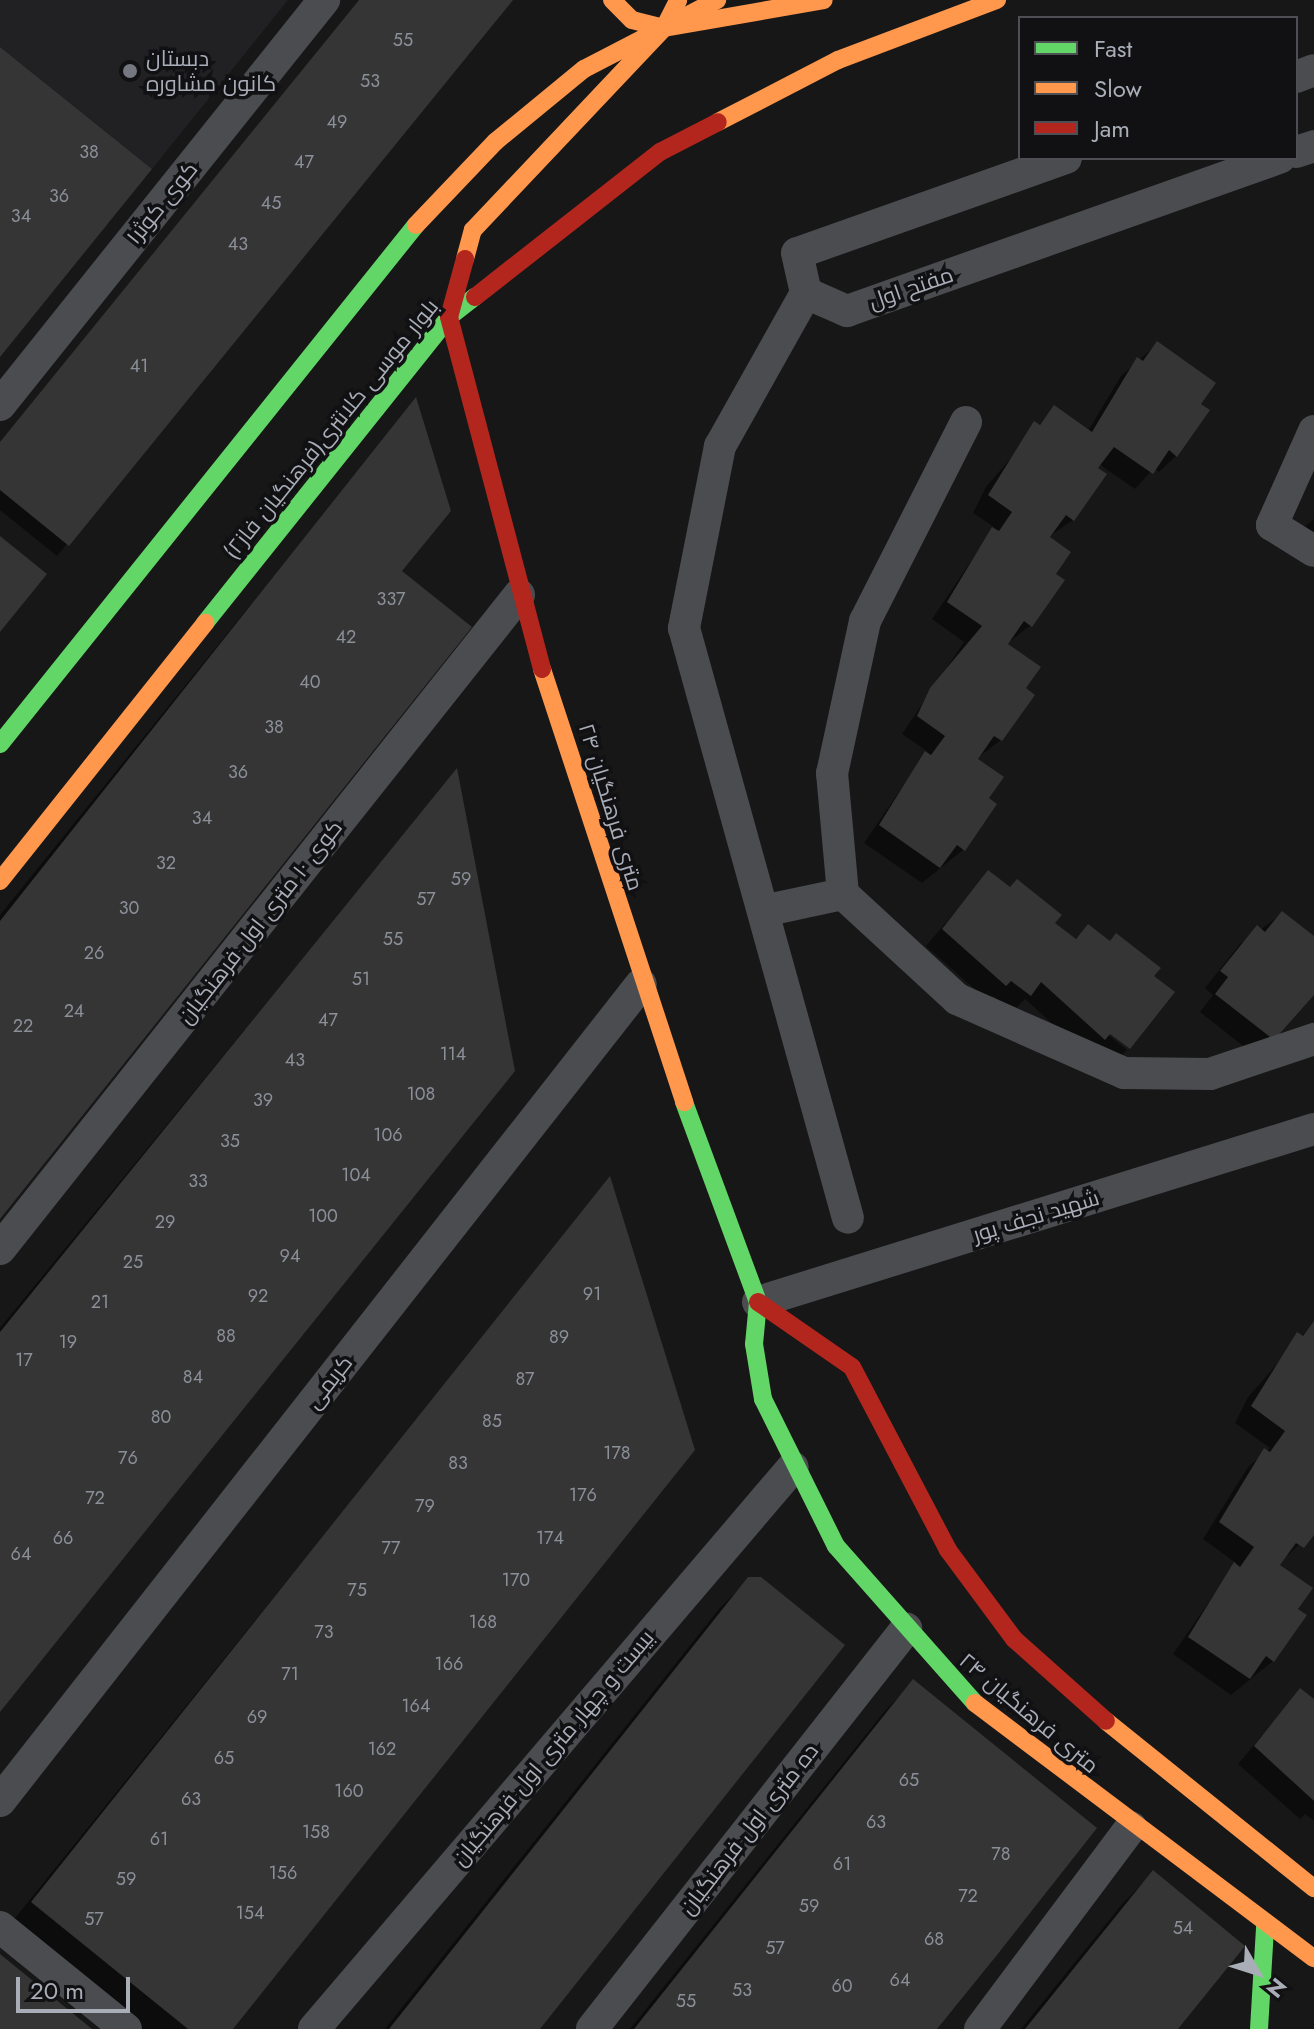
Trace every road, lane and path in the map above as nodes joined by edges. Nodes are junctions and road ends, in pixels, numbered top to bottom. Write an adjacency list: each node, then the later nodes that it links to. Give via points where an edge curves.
1 (324, 0): 13 (street, کوی کوثر۱)
2 (612, 0): 8 (main road, via 632,20)
3 (678, 0): 8 (main road)
4 (717, 0): 8 (main road)
5 (824, 0): 8 (main road)
6 (990, 0): 7 (main road)
7 (996, 0): 12 (main road, بلوار موسی کلانتری(فرهنگیان فاز۲), via 838,60 660,152)
8 (664, 28): 12 (main road, via 473,230); 18 (main road, via 584,69 506,133 379,264)
9 (1060, 160): 11 (street, via 797,253)
10 (1274, 160): 11 (street, مفتح اول, via 847,311)
11 (806, 293): 21 (street, via 720,446 684,628)
12 (449, 317): 17 (main road, ۲۴ متری فرهنگیان); 19 (main road, بلوار موسی کلانتری(فرهنگیان فاز۲))
13 (0, 405)
14 (966, 422): 20 (street, via 865,621 832,773)
15 (1314, 431): 16 (street, via 1272,525)
16 (1314, 551)
17 (519, 595): 22 (main road, ۲۴ متری فرهنگیان); 26 (street, کوی ۱۰ متری اول فرهنگیان)
18 (0, 744)
19 (0, 881)
20 (843, 894): 21 (street); 23 (street, via 957,999 1124,1073 1210,1074)
21 (763, 911): 25 (street)
22 (641, 984): 27 (main road, ۲۴ متری فرهنگیان); 30 (street, کریمی)
23 (1314, 1039)
24 (1314, 1129): 27 (street, شهید نجف پور)
25 (848, 1218)
26 (0, 1249)
27 (758, 1302): 28 (main road, ۲۴ متری فرهنگیان, via 754,1344 763,1399); 32 (main road, ۲۴ متری فرهنگیان, via 852,1367 948,1550 1014,1639 1077,1698)
28 (793, 1467): 29 (main road, ۲۴ متری فرهنگیان, via 836,1546); 37 (street, بیست و چهار متری اول فرهنگیان)
29 (906, 1629): 31 (main road, ۲۴ متری فرهنگیان, via 952,1684); 38 (street, ده متری اول فرهنگیان)
30 (6, 1782)
31 (1131, 1827): 34 (main road, ۲۴ متری فرهنگیان); 39 (street)
32 (1314, 1888)
33 (0, 1927): 36 (street)
34 (1265, 1927): 35 (main road, ۲۴ متری فرهنگیان); 40 (main road)
35 (1314, 1958)
36 (126, 2029)
37 (314, 2029)
38 (592, 2029)
39 (980, 2029)
40 (1259, 2029)

